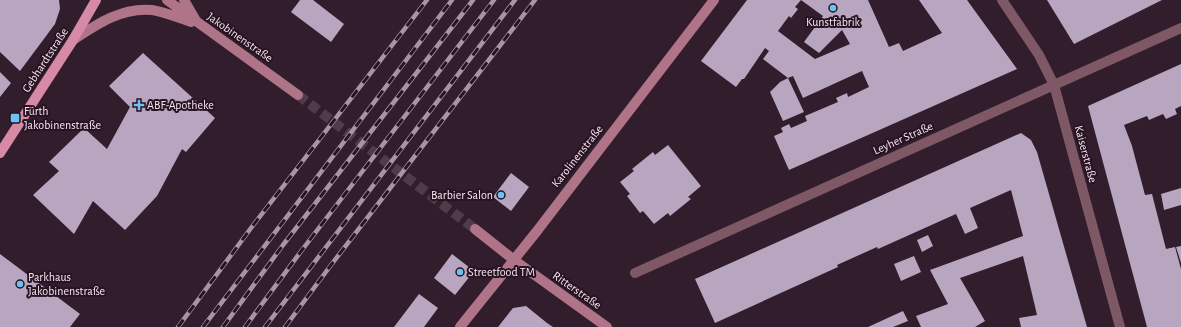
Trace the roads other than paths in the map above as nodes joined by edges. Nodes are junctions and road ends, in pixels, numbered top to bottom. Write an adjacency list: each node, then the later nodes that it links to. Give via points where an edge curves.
1 (96, 0): 8 (main road, Gebhardtstraße)
2 (167, 0): 6 (street, Jakobinenstraße)
3 (184, 0): 6 (street)
4 (714, 0): 13 (street, Karolinenstraße)
5 (1002, 0): 9 (street, Kaiserstraße, via 1039,55)
6 (198, 24): 8 (street, via 153,10 134,11 107,19); 10 (street, Jakobinenstraße)
7 (1181, 28): 9 (street, Leyher Straße)
8 (73, 40): 11 (main road, Gebhardtstraße)
9 (1054, 85): 14 (street, Leyher Straße); 17 (street, Kaiserstraße)
10 (298, 95)
11 (0, 153)
12 (475, 229): 13 (street)
13 (514, 260): 15 (street, Karolinenstraße); 16 (street, Ritterstraße)
14 (635, 273)
15 (460, 327)
16 (607, 327)
17 (1120, 327)

